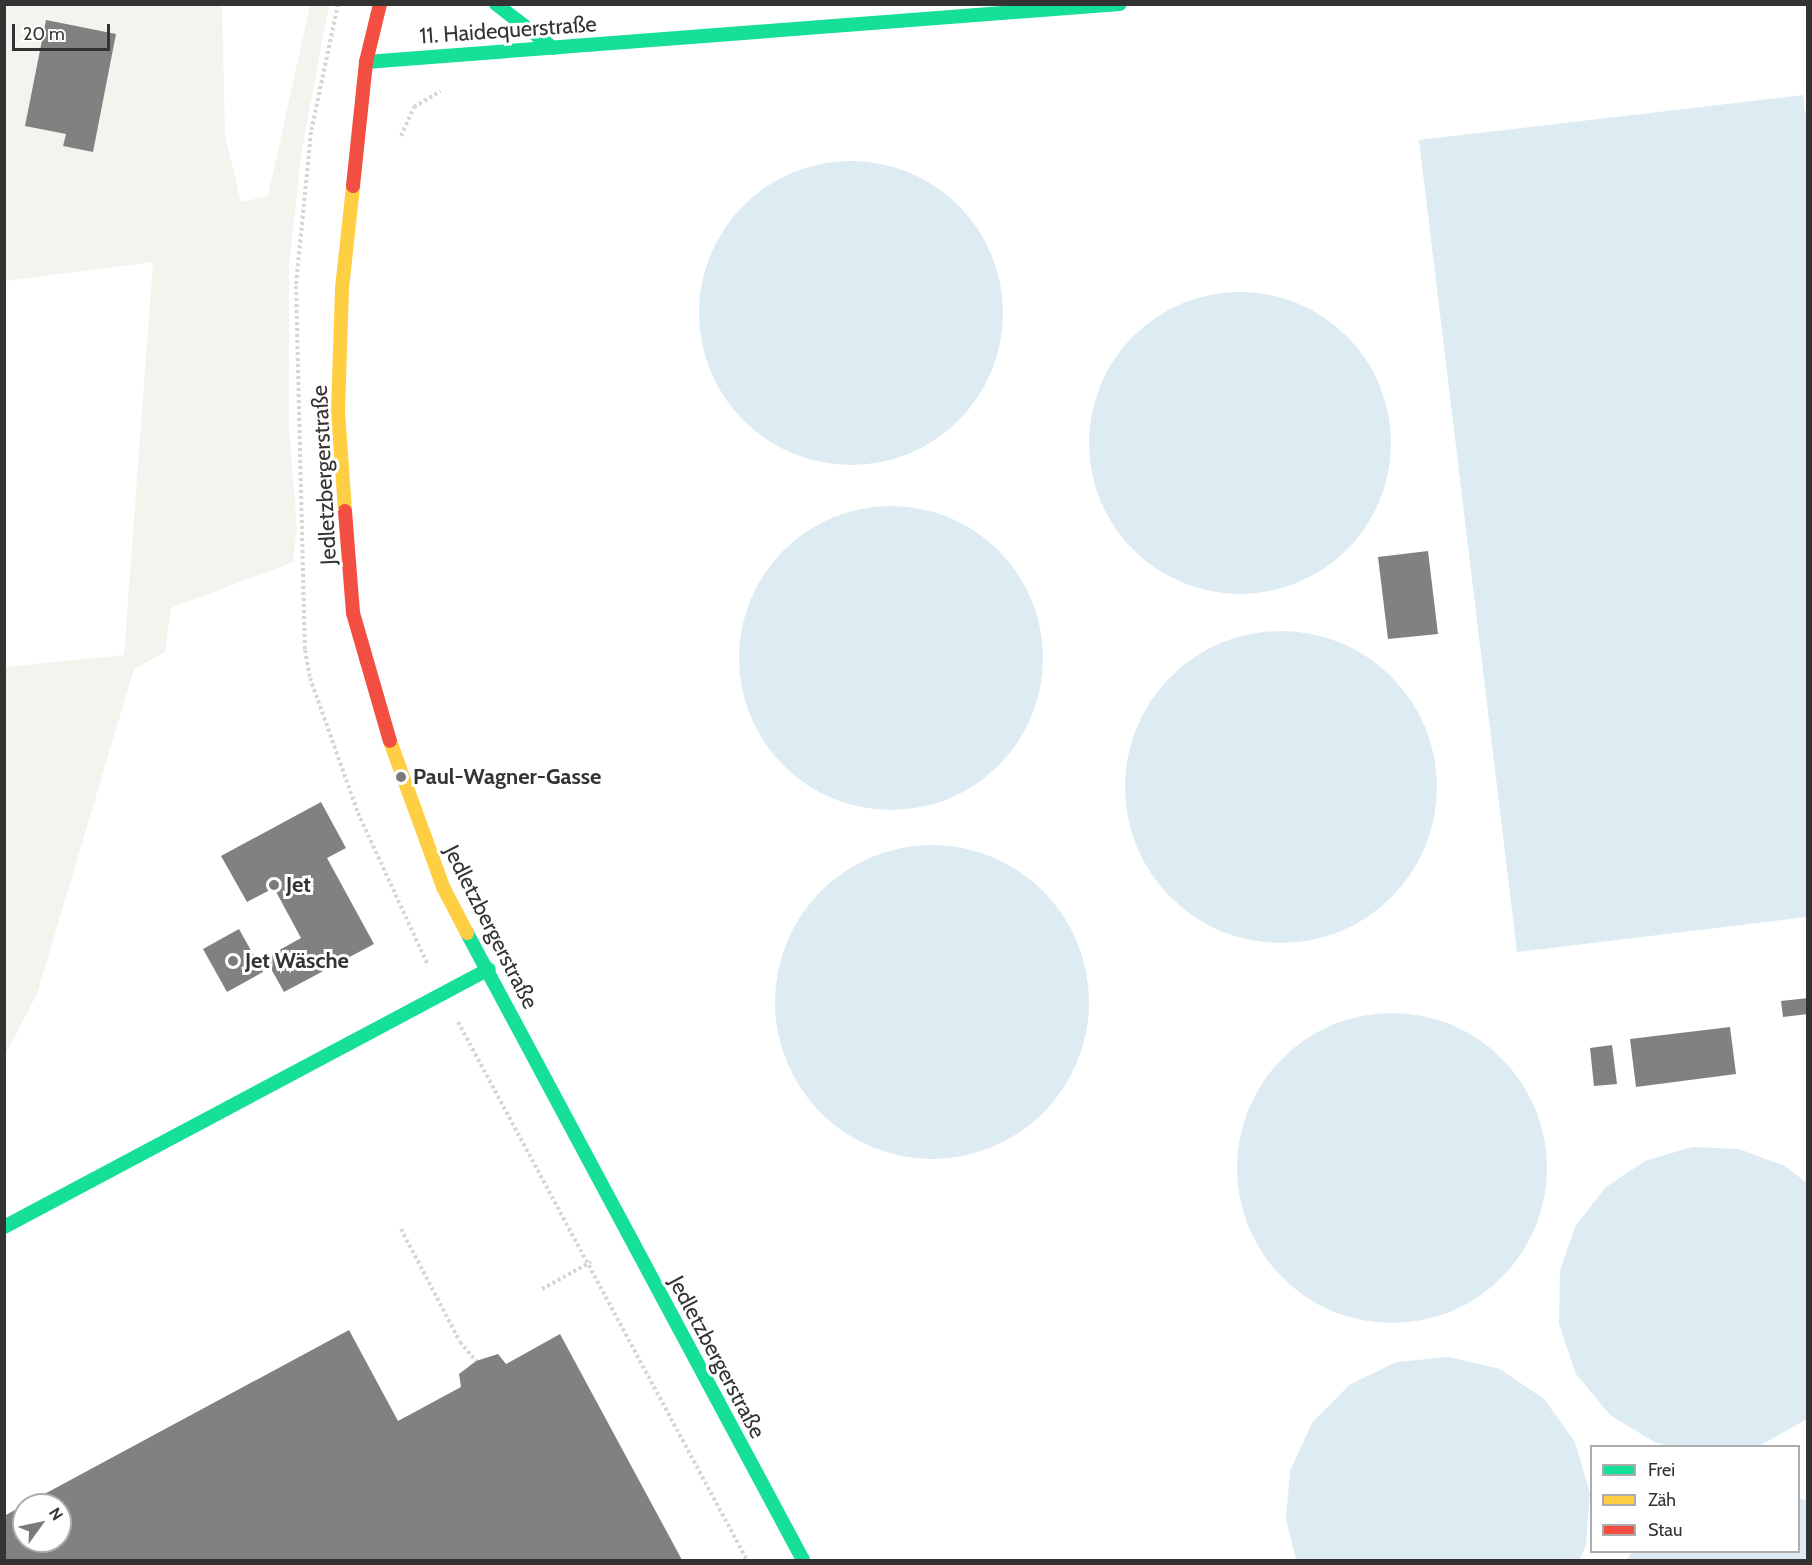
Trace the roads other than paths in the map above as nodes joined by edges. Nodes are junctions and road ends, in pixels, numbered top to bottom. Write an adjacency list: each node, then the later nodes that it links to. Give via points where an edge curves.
1 (380, 4): 5 (main road, Jedletzbergerstraße)
2 (496, 4): 4 (main road)
3 (1120, 4): 4 (main road, 11. Haidequerstraße)
4 (553, 48): 5 (main road, 11. Haidequerstraße)
5 (366, 62): 6 (main road, Jedletzbergerstraße, via 342,288 338,410 353,613 401,777 434,867)
6 (489, 969): 7 (main road); 8 (main road, Jedletzbergerstraße)
7 (4, 1227)
8 (802, 1560)

